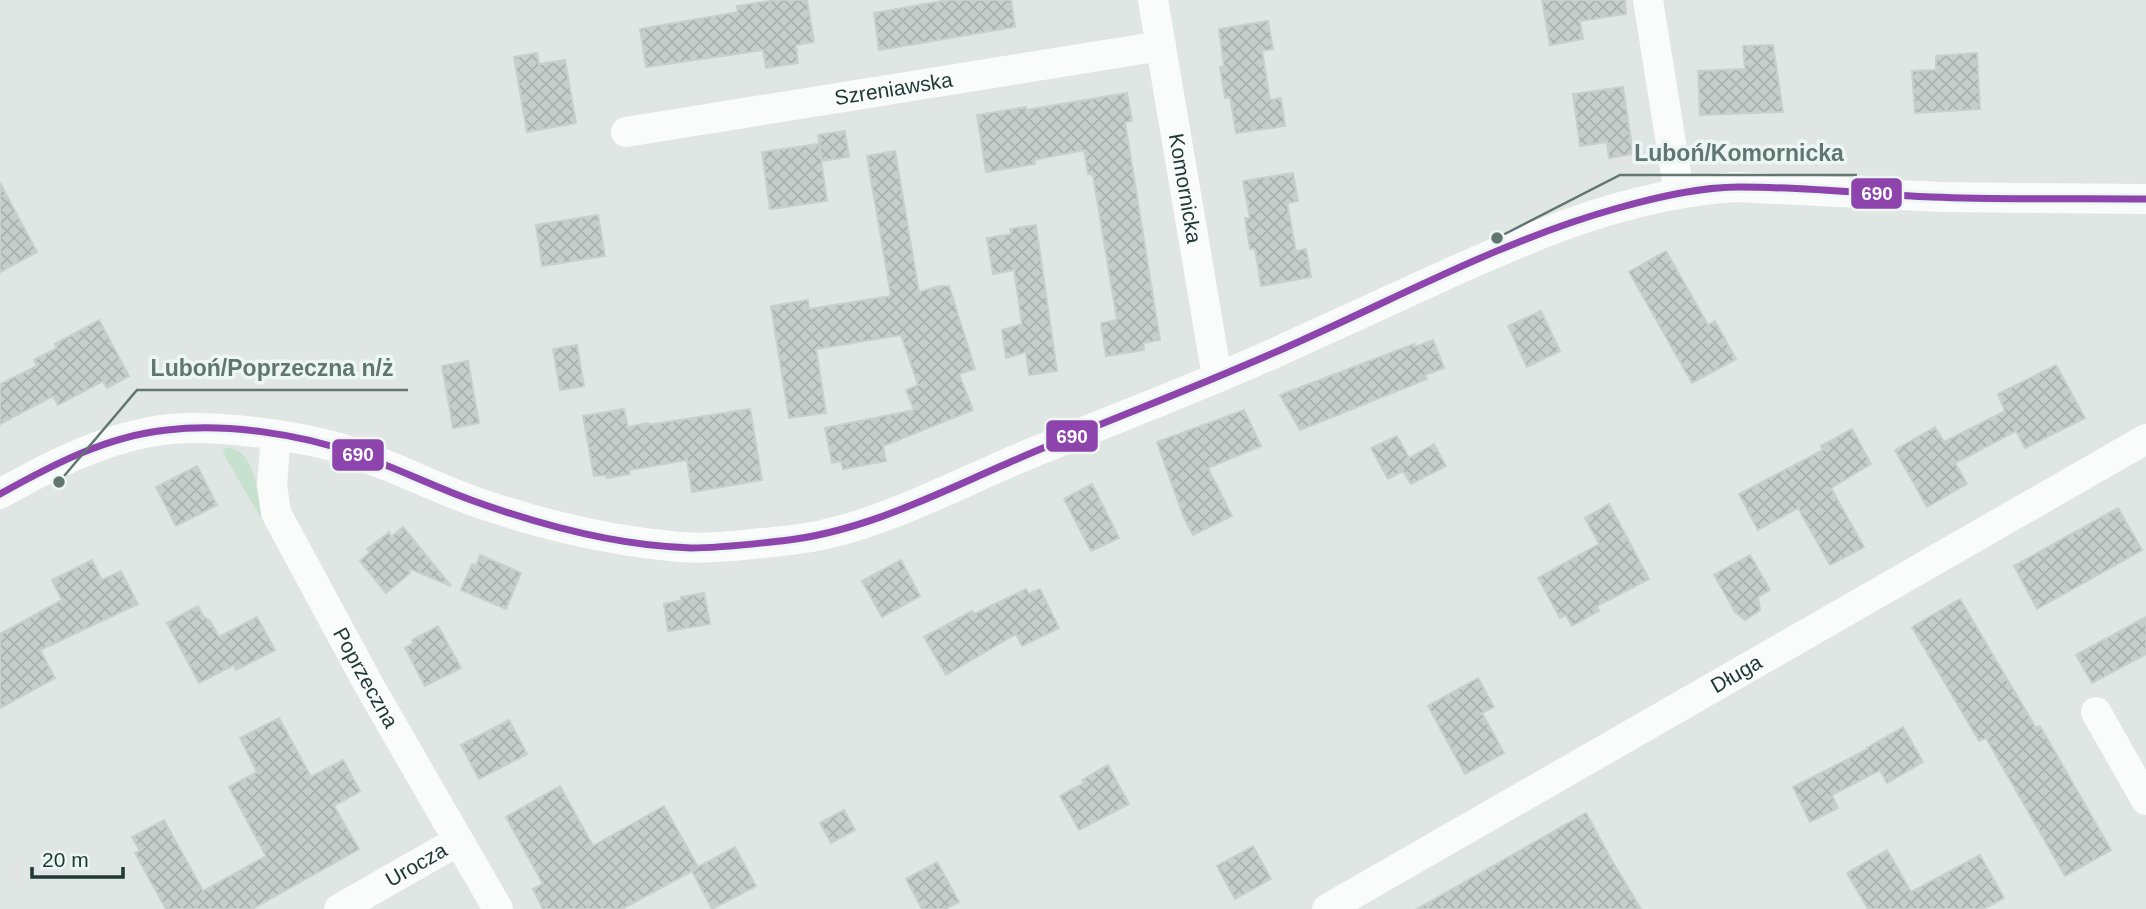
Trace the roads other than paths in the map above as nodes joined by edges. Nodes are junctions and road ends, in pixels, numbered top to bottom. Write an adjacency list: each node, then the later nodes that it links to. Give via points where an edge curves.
1 (1153, 0): 3 (street, Komornicka)
2 (1648, 0): 5 (street)
3 (1161, 46): 4 (street, Szreniawska); 7 (street, Komornicka)
4 (626, 132)
5 (1679, 193): 6 (street, via 1770,187 1941,198); 7 (street, via 1613,209 1527,239)
6 (2146, 199)
7 (1217, 377): 8 (street, via 859,525 795,540 706,547 626,539 543,523 336,447)
8 (276, 435): 10 (street, via 191,428 138,435 79,454); 13 (street, Poprzeczna, via 272,485 276,513)
9 (2146, 439): 16 (street, Długa)
10 (0, 494)
11 (2096, 712): 12 (street)
12 (2146, 800)
13 (458, 841): 14 (street, Urocza); 15 (street, Poprzeczna)
14 (339, 909)
15 (498, 909)
16 (1327, 909)

